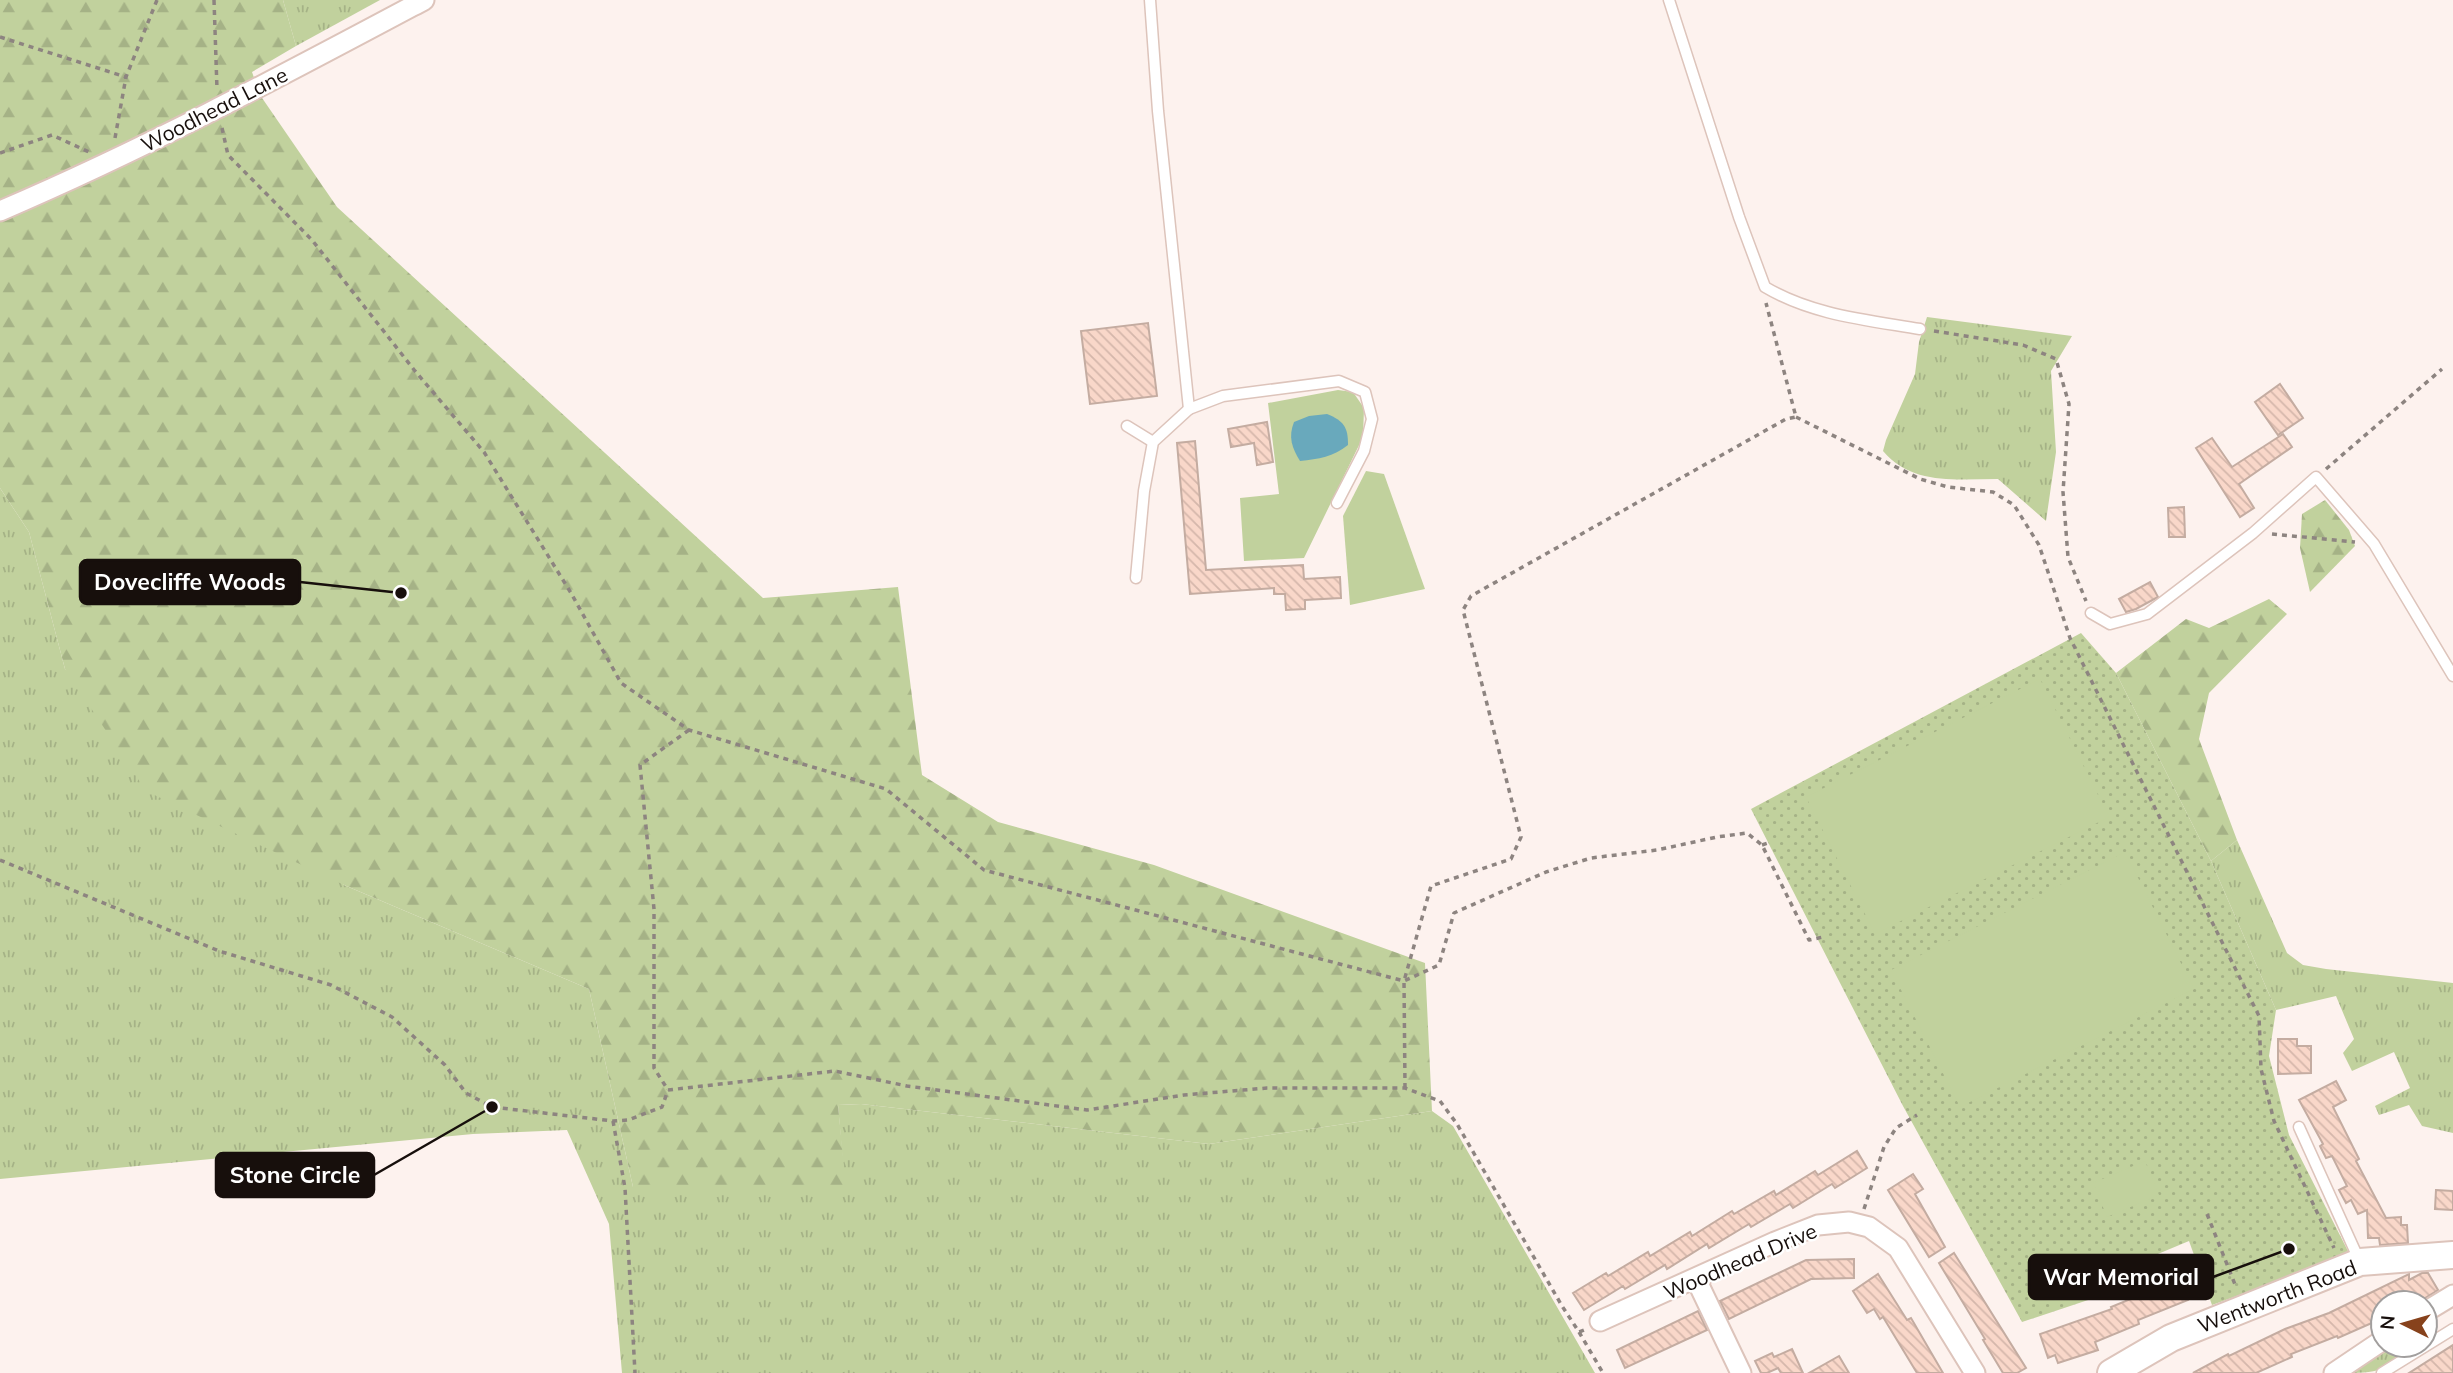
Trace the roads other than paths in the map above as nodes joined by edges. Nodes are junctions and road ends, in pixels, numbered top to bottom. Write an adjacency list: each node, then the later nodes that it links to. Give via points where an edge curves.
1 (424, 0): 4 (street, Woodhead Lane, via 218,109)
2 (1150, 0): 6 (lane)
3 (1669, 0): 5 (lane, via 1765,287 1814,310)
4 (0, 211)
5 (1920, 329)
6 (1189, 409): 8 (lane); 9 (lane, via 1223,396 1339,381 1365,393 1372,419 1364,451)
7 (1127, 426): 8 (lane)
8 (1153, 442): 10 (lane)
9 (1337, 503)
10 (1136, 578)
11 (2091, 613): 12 (lane, via 2110,624 2147,614 2253,533 2316,477 2374,544)
12 (2453, 676)
13 (2299, 1127): 15 (lane)
14 (2453, 1255): 15 (street, Wentworth Road)
15 (2352, 1266): 22 (street, Wentworth Road, via 2171,1338)
16 (1696, 1279): 17 (street, Woodhead Drive); 20 (street); 21 (street, Woodhead Drive, via 1818,1225 1849,1222 1869,1227 1898,1248)
17 (1601, 1321)
18 (2453, 1329): 24 (lane)
19 (2369, 1349): 23 (street)
20 (1741, 1373)
21 (1975, 1373)
22 (2111, 1373)
23 (2334, 1373)
24 (2382, 1373)

